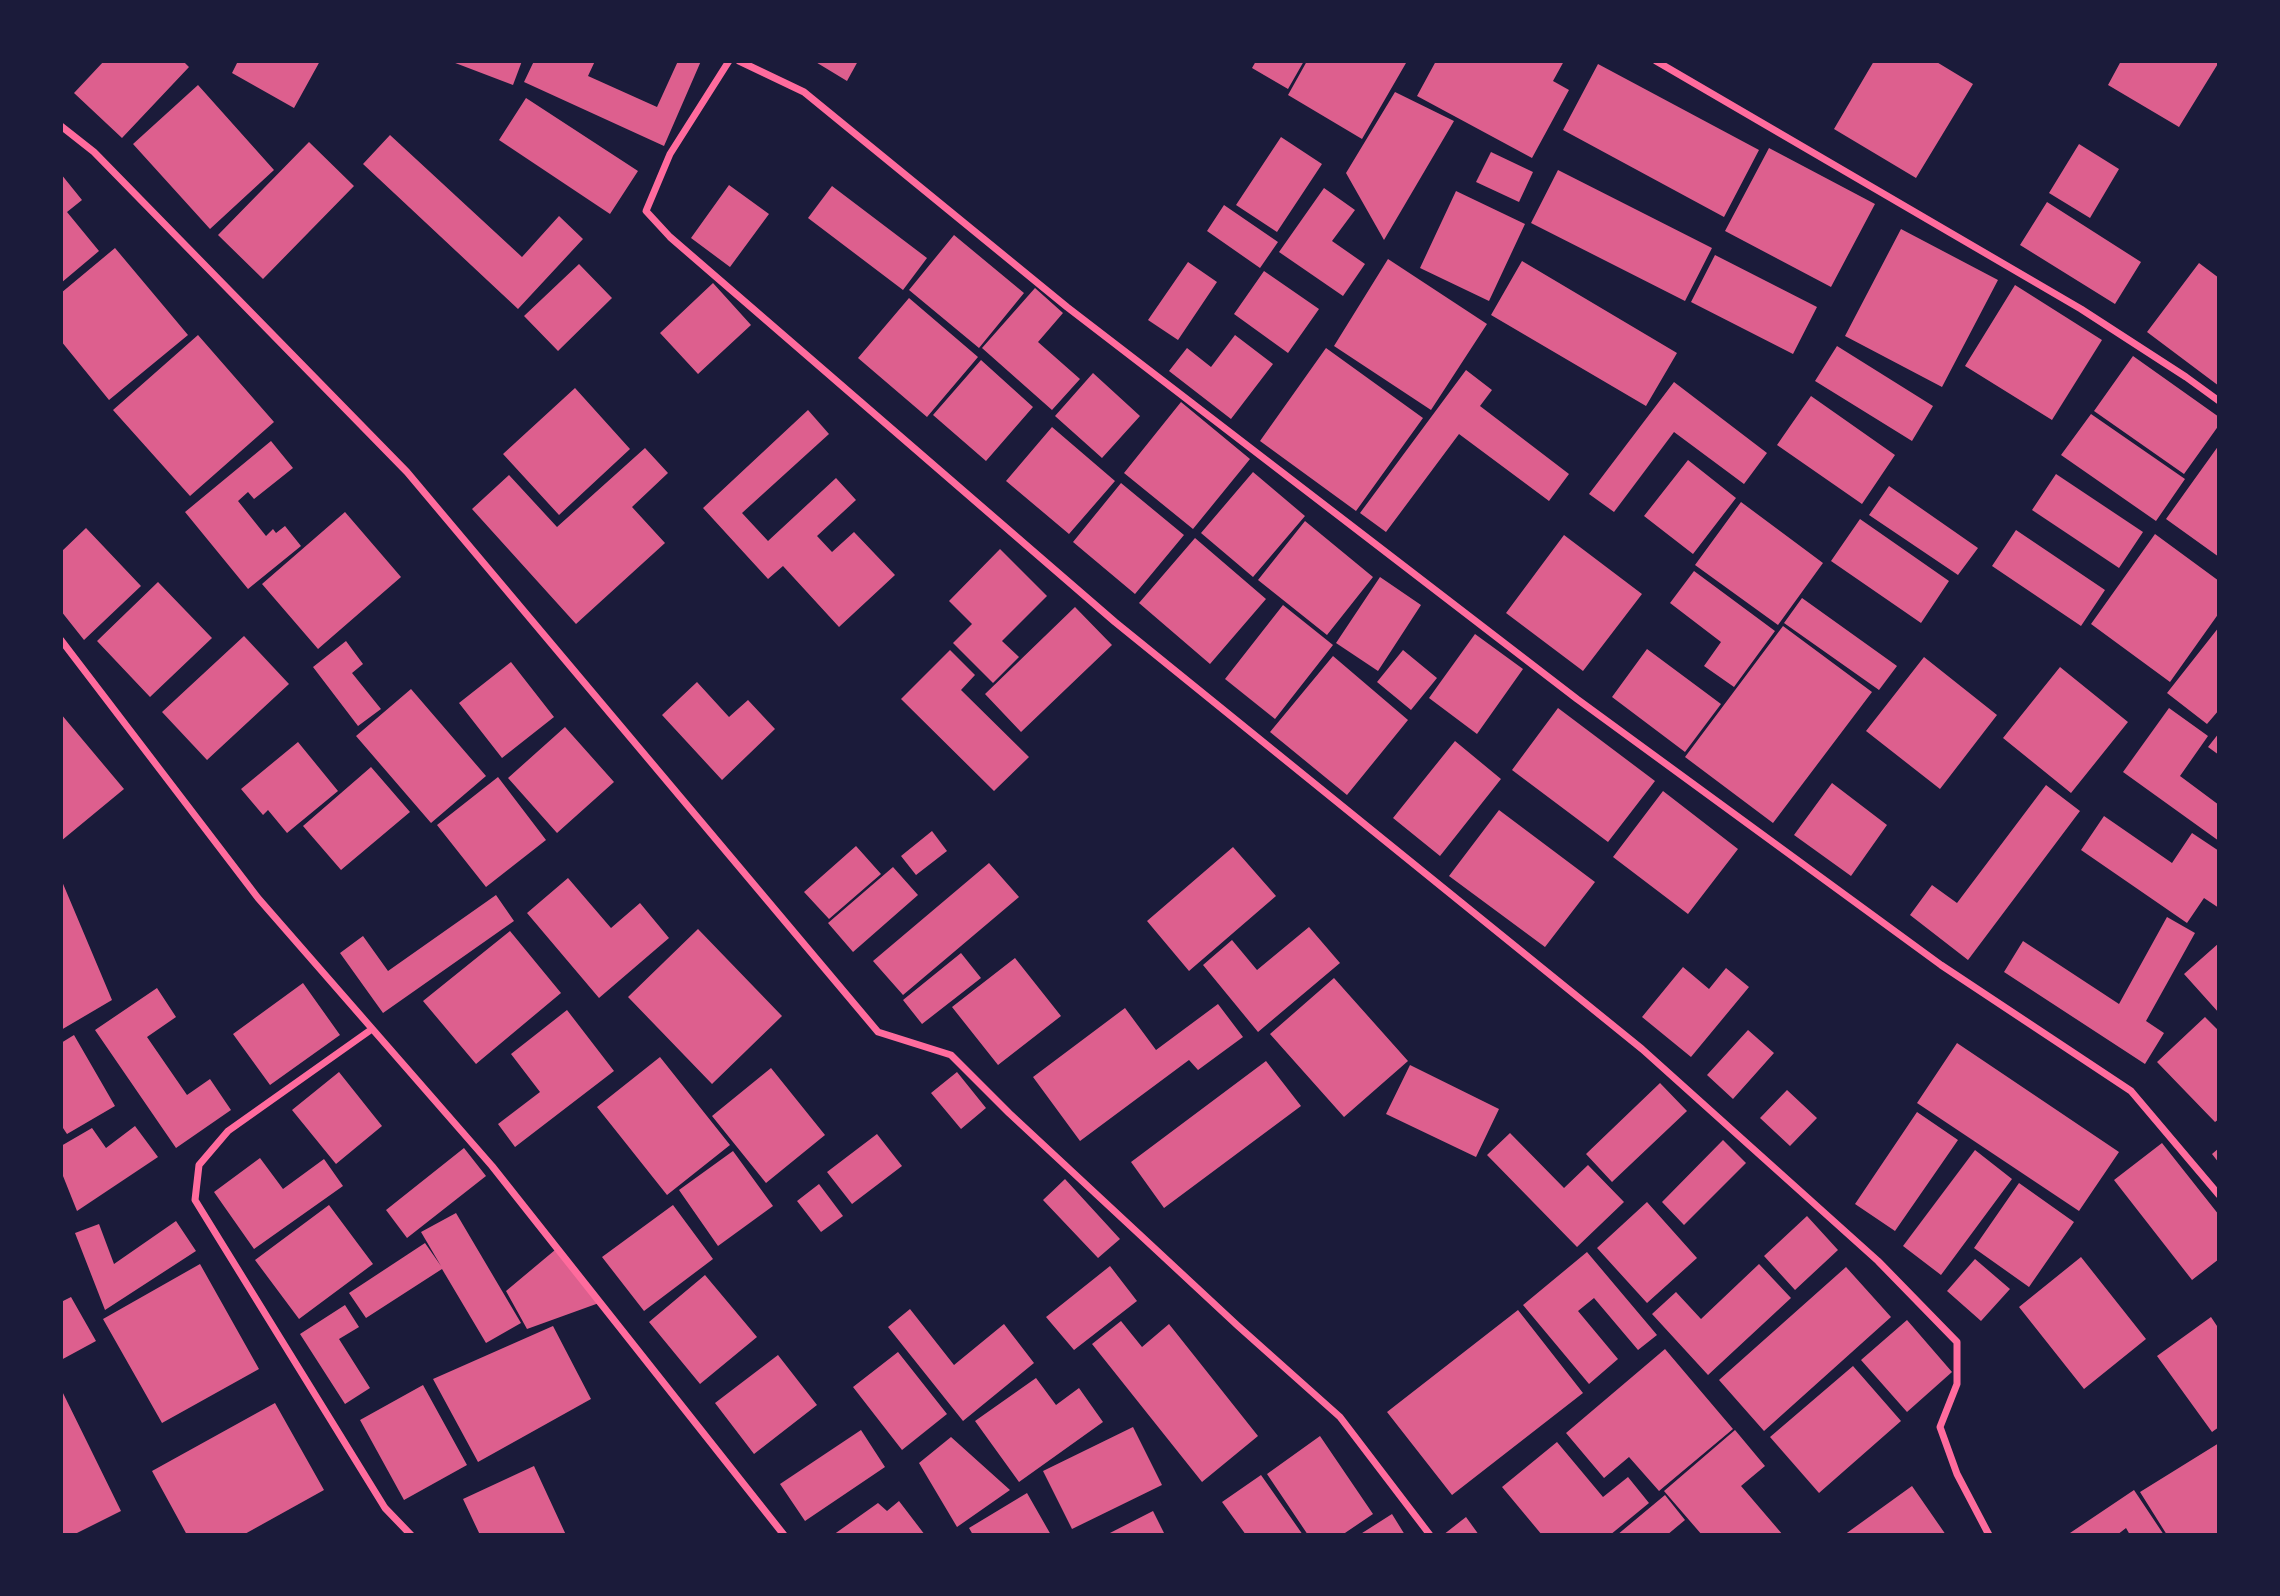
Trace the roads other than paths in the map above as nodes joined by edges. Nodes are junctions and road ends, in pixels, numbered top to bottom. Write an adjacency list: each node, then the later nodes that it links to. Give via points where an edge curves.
1 (729, 61): 12 (street, via 670,154 646,211 680,246 1104,613 1642,1049 1878,1261 1957,1342 1957,1384 1940,1427)
2 (739, 61): 8 (street, via 804,92 1067,307 1577,699 1941,965 2131,1091)
3 (1656, 61): 5 (street, via 2081,309)
4 (61, 126): 11 (street, via 94,152 407,472 878,1032 951,1055 1340,1417)
5 (2219, 401)
6 (61, 640): 7 (street, via 258,898)
7 (372, 1029): 9 (street, via 228,1131 199,1165 195,1200 385,1508); 10 (street, via 492,1166)
8 (2219, 1195)
9 (411, 1535)
10 (784, 1535)
11 (1430, 1535)
12 (1989, 1535)

